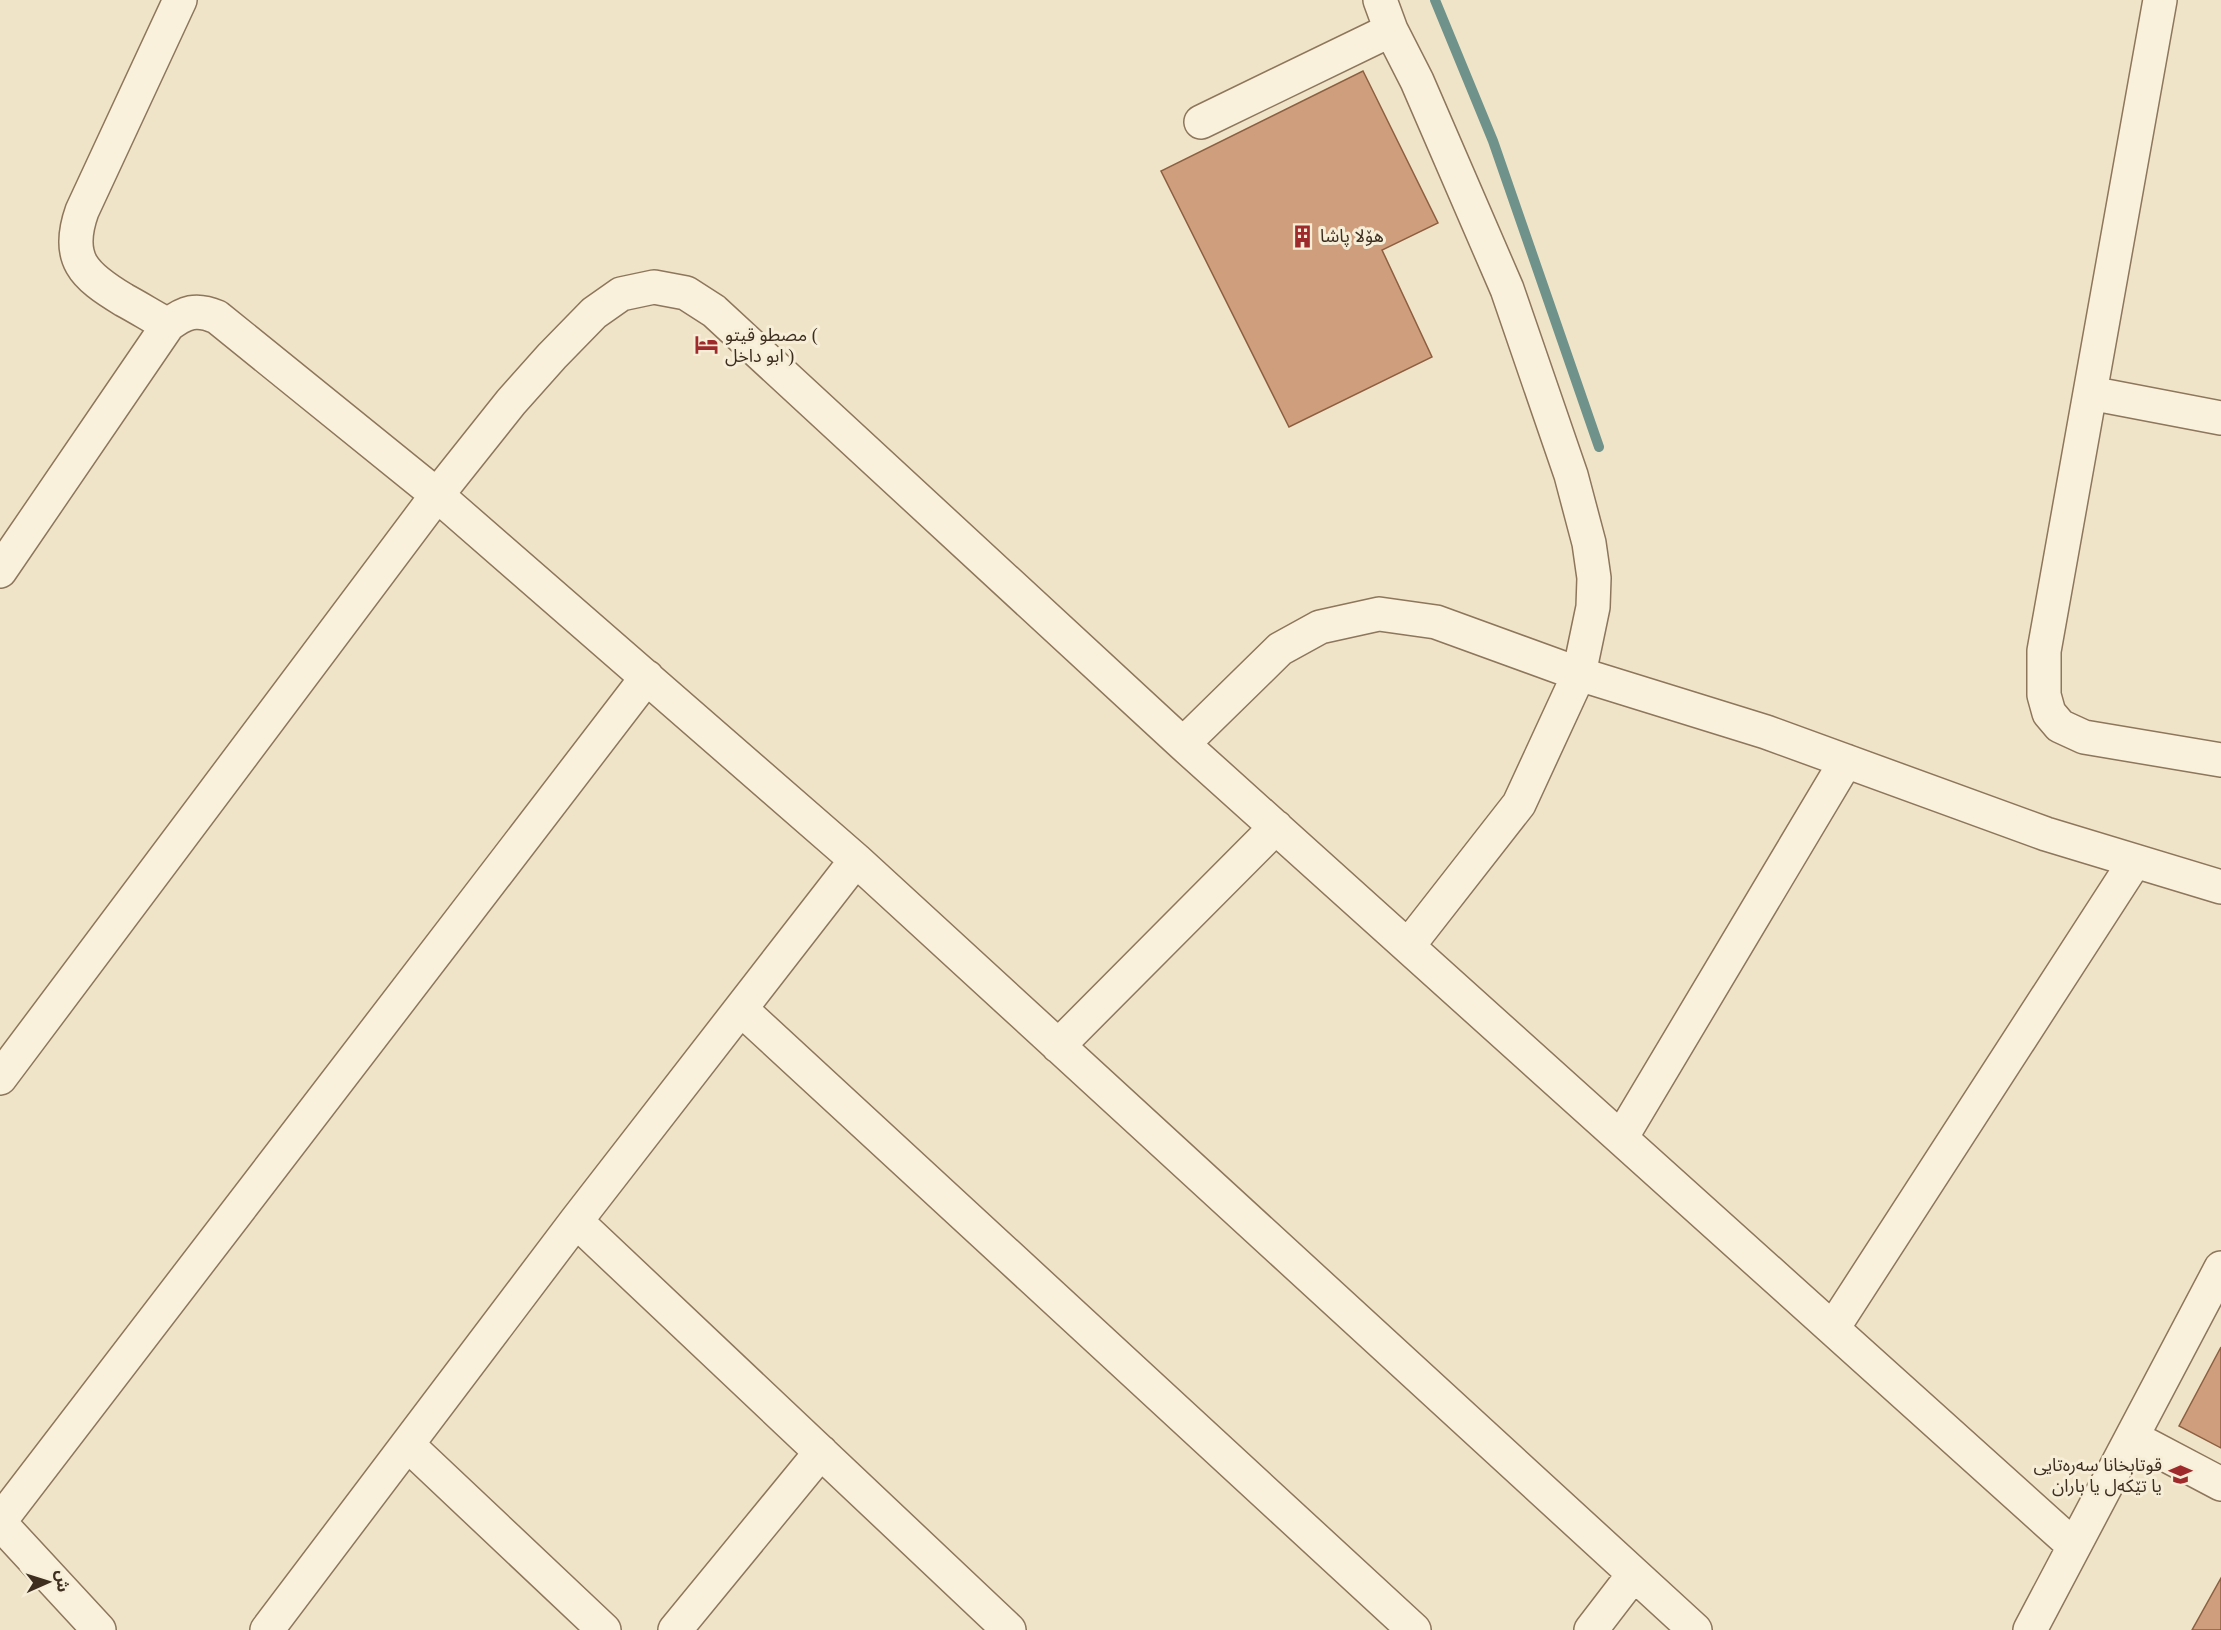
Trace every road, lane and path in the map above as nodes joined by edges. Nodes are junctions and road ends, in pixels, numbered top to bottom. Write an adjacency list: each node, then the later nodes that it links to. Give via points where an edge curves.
1 (180, 0): 6 (street, via 75,230 76,250 84,269 97,284)
2 (1380, 0): 4 (street)
3 (2160, 0): 7 (street)
4 (1391, 30): 5 (street); 11 (street, via 1508,290 1571,475 1594,578 1593,607)
5 (1201, 122)
6 (168, 326): 9 (street, via 191,312 204,311 217,317); 10 (street)
7 (2090, 393): 8 (street); 14 (street, via 2044,651 2044,695 2049,713 2060,726 2084,736)
8 (2221, 418)
9 (437, 495): 12 (street); 13 (street, via 511,402 594,313 621,294 654,287 686,293 714,311); 23 (street)
10 (0, 571)
11 (1580, 674): 13 (street, via 1436,622 1380,614 1320,627 1280,649); 15 (street); 20 (street, via 1519,804)
12 (647, 677): 17 (street); 32 (street)
13 (1183, 744): 16 (street)
14 (2221, 760)
15 (1846, 761): 18 (street, via 2046,834); 24 (street)
16 (1276, 827): 20 (street); 22 (street)
17 (856, 860): 21 (street); 22 (street)
18 (2135, 861): 19 (street); 27 (street)
19 (2221, 887)
20 (1408, 946): 24 (street)
21 (742, 1010): 25 (street); 40 (street)
22 (1059, 1046): 34 (street)
23 (0, 1078)
24 (1621, 1138): 27 (street)
25 (576, 1221): 29 (street); 30 (street)
26 (2221, 1268): 28 (street)
27 (1833, 1328): 33 (street)
28 (2132, 1437): 31 (street); 33 (street)
29 (408, 1445): 36 (street); 37 (street)
30 (821, 1452): 38 (street); 39 (street)
31 (2221, 1484)
32 (0, 1522): 35 (street)
33 (2074, 1546): 43 (street)
34 (1634, 1574): 41 (street); 42 (street)
35 (99, 1630)
36 (267, 1630)
37 (604, 1630)
38 (675, 1630)
39 (1009, 1630)
40 (1414, 1630)
41 (1592, 1630)
42 (1695, 1630)
43 (2030, 1630)

